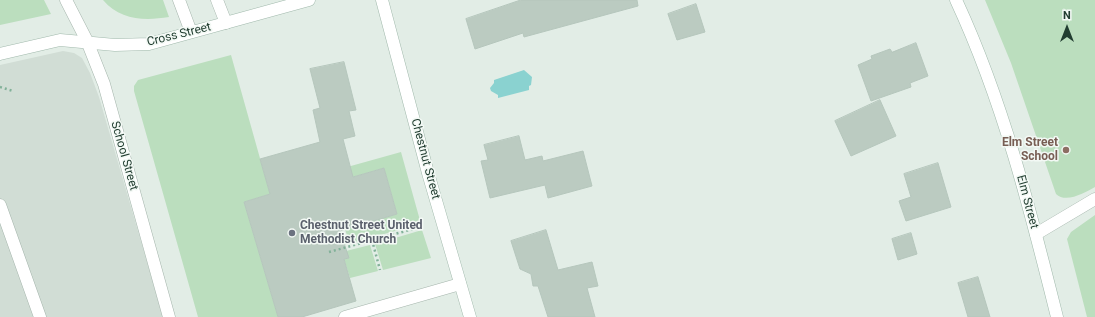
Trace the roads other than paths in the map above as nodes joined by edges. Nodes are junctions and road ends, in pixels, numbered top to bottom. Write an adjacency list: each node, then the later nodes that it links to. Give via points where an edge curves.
1 (66, 0): 9 (street, School Street)
2 (179, 0): 8 (street)
3 (217, 0): 7 (street)
4 (309, 0): 7 (street, Cross Street)
5 (382, 0): 14 (street, Chestnut Street)
6 (956, 0): 13 (street, Elm Street, via 1004,119)
7 (226, 23): 8 (street, Cross Street)
8 (191, 32): 9 (street, Cross Street, via 149,44 115,45)
9 (87, 42): 10 (street, Cross Street, via 60,40); 16 (street, School Street, via 104,84)
10 (0, 54)
11 (1095, 200): 13 (street)
12 (0, 206): 15 (street)
13 (1036, 234): 19 (street, Elm Street)
14 (460, 284): 17 (street); 18 (street, Chestnut Street)
15 (40, 317)
16 (169, 317)
17 (344, 317)
18 (470, 317)
19 (1057, 317)

